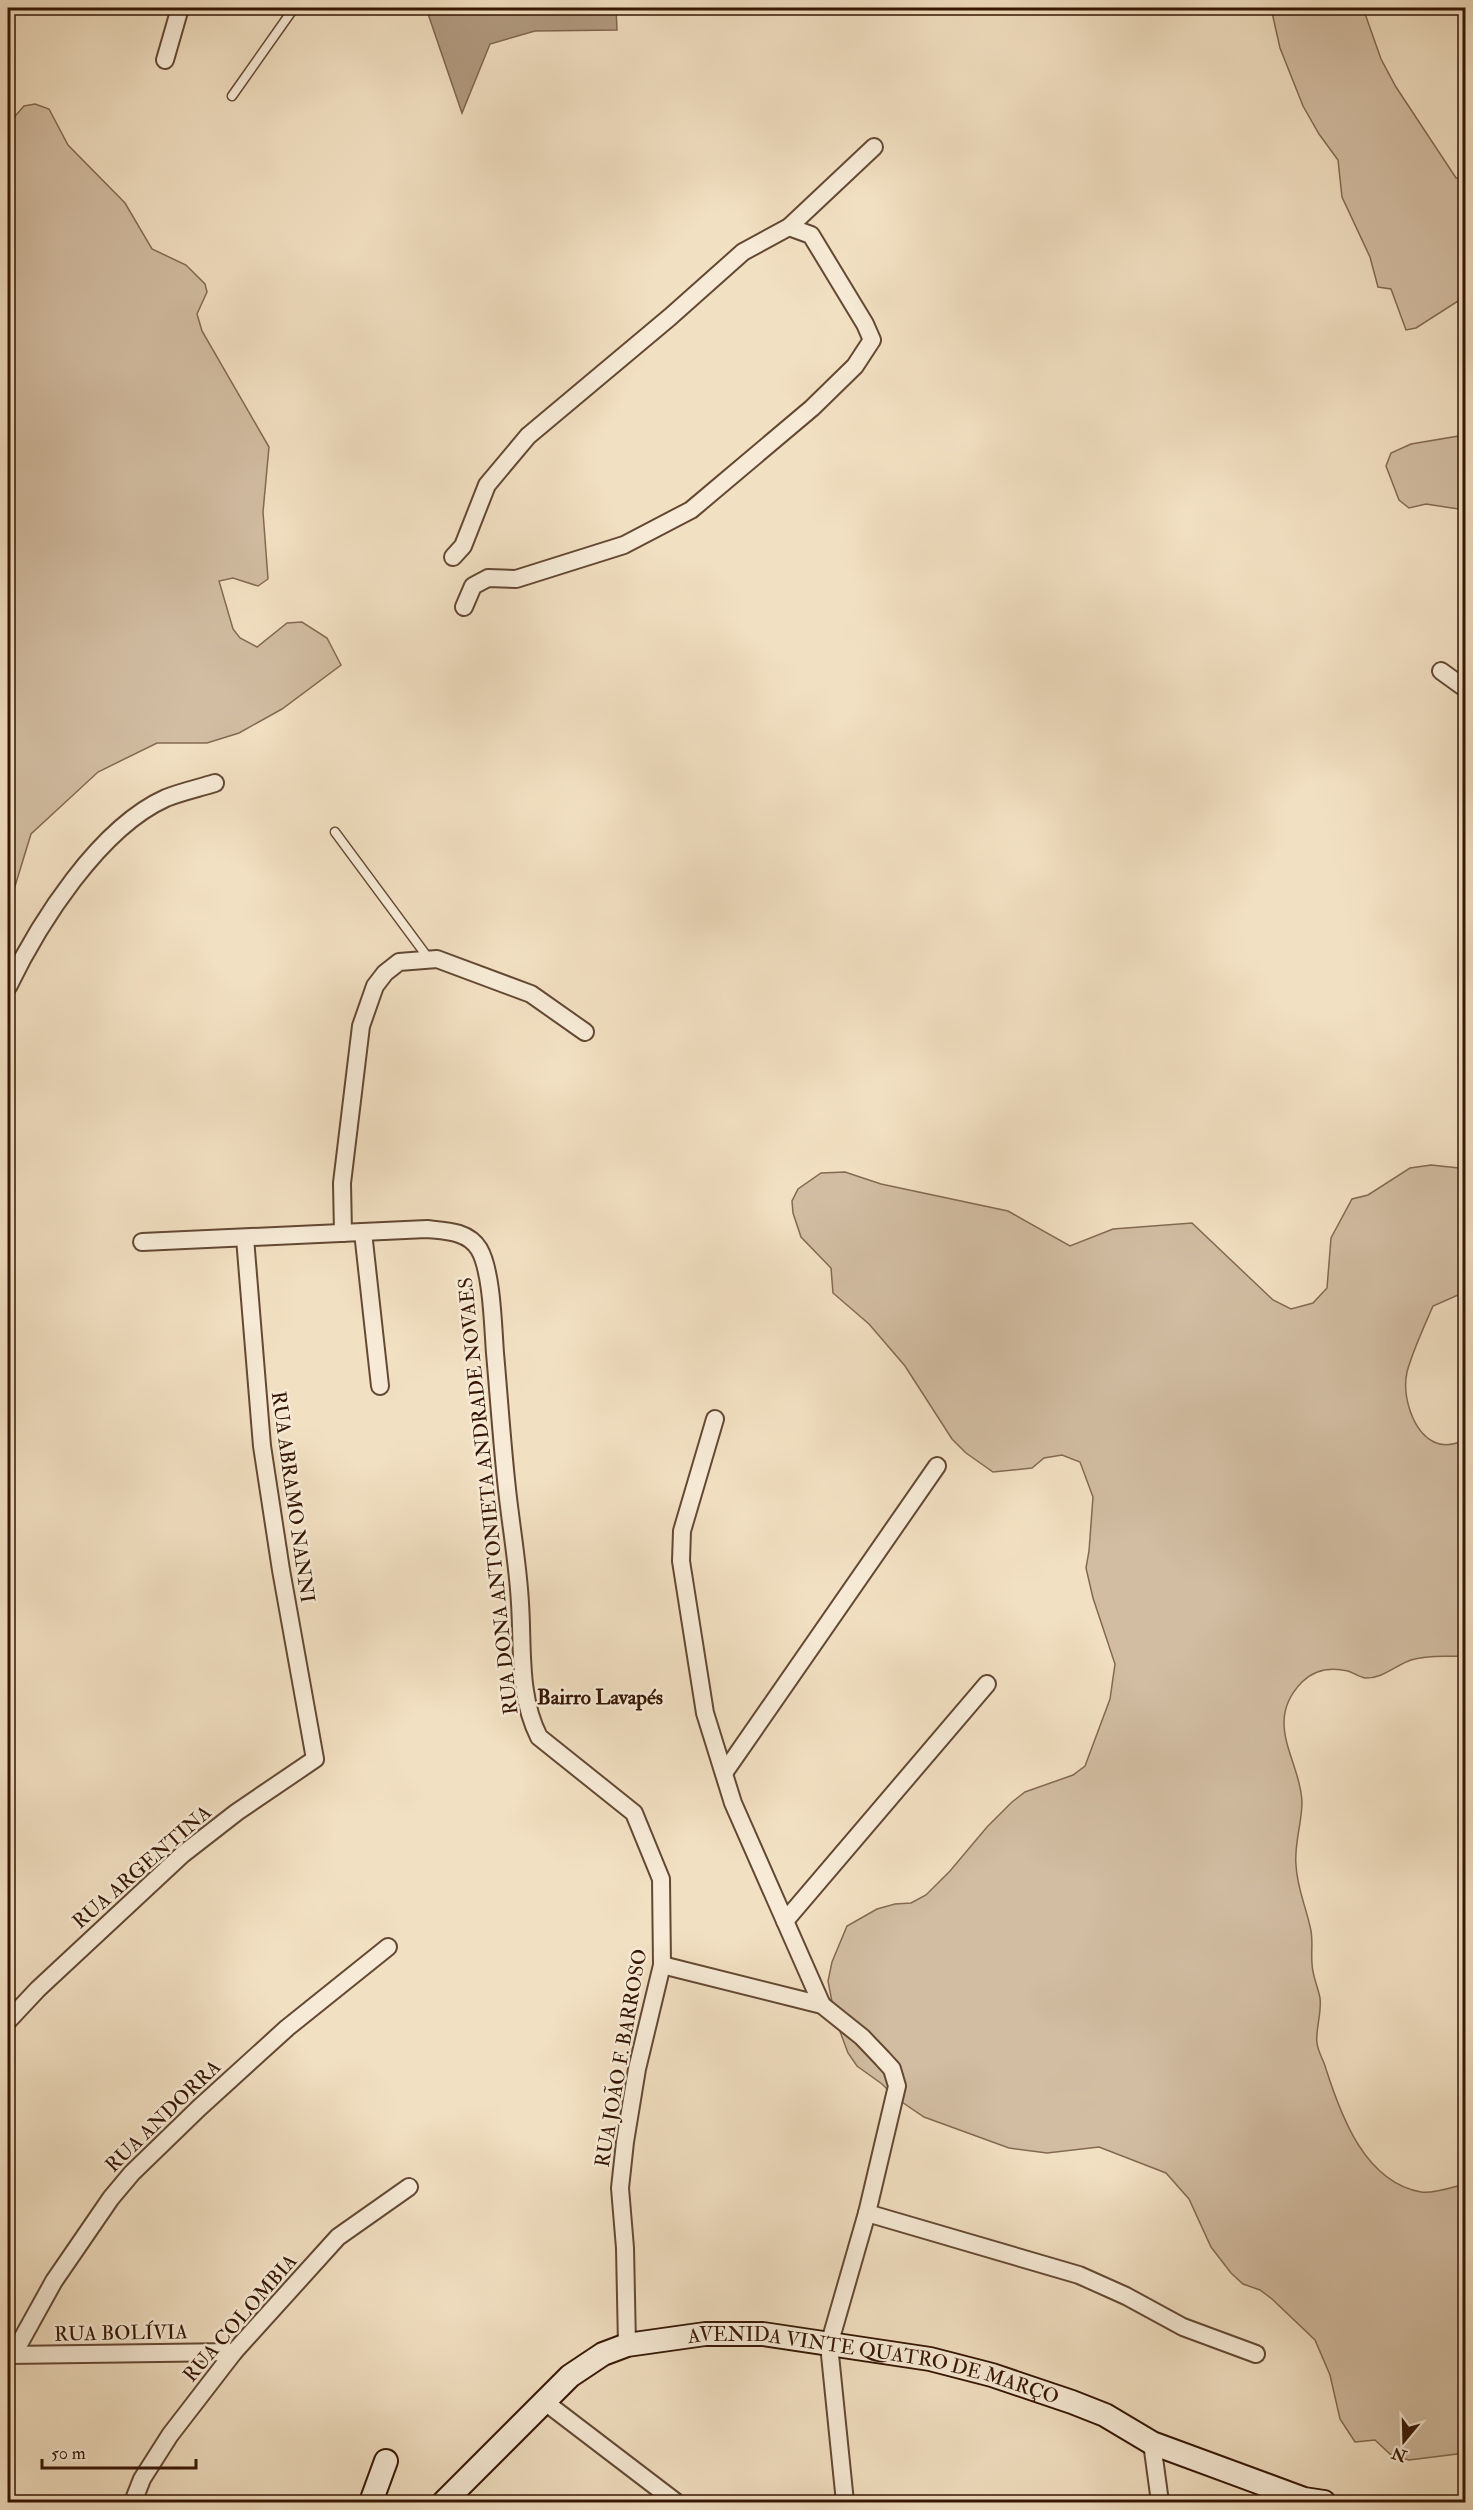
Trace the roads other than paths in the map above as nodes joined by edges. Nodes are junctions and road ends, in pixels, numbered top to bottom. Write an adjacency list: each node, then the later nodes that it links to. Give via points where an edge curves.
1 (180, 8): 3 (street)
2 (294, 8): 4 (lane)
3 (165, 60)
4 (232, 96)
5 (874, 147): 6 (street)
6 (789, 227): 7 (street, via 743,252 528,436 487,485 463,546); 8 (street, via 811,235 865,324 872,340 855,366 812,408 691,510 624,545 516,579 488,578 473,586)
7 (453, 557)
8 (464, 607)
9 (1441, 670): 10 (street)
10 (1466, 689)
11 (215, 783): 14 (street, via 165,799 134,818 105,845 47,916)
12 (335, 832): 13 (lane)
13 (429, 959): 15 (street, via 531,993); 16 (street, via 399,962 385,973 368,1002 361,1026 342,1183)
14 (8, 987)
15 (585, 1032)
16 (343, 1233): 17 (street, RUA DONA ANTONIETA ANDRADE NOVAES); 18 (street, RUA DONA ANTONIETA ANDRADE NOVAES)
17 (363, 1233): 20 (street); 24 (street, RUA DONA ANTONIETA ANDRADE NOVAES, via 450,1231 465,1235 480,1250 493,1322 520,1602 520,1646)
18 (245, 1238): 19 (street, RUA DONA ANTONIETA ANDRADE NOVAES); 25 (street, RUA ABRAMO NANNI, via 264,1458)
19 (142, 1242)
20 (380, 1386)
21 (715, 1419): 26 (street, via 682,1531 681,1561 705,1713)
22 (937, 1466): 26 (street)
23 (987, 1684): 27 (street)
24 (532, 1724): 29 (street, RUA JOÃO F. BARROSO, via 539,1737 634,1813 661,1879)
25 (315, 1759): 31 (street, RUA ARGENTINA, via 183,1854)
26 (724, 1773): 27 (street, via 733,1803)
27 (785, 1921): 30 (street)
28 (388, 1947): 38 (street, RUA ANDORRA, via 287,2028 132,2173 54,2281)
29 (662, 1965): 30 (street); 34 (street, RUA JOÃO F. BARROSO, via 637,2069 625,2142 621,2188)
30 (822, 2005): 33 (street, via 862,2037 892,2069 897,2086)
31 (8, 2021)
32 (409, 2187): 36 (street, RUA COLOMBIA, via 338,2237)
33 (867, 2213): 35 (street); 37 (street, via 1079,2275 1126,2295 1183,2327)
34 (627, 2345): 35 (main road, AVENIDA VINTE QUATRO DE MARÇO, via 705,2334 763,2334); 39 (main road, AVENIDA VINTE QUATRO DE MARÇO, via 603,2354 570,2376)
35 (829, 2345): 40 (main road, AVENIDA VINTE QUATRO DE MARÇO, via 930,2359 1050,2393 1105,2415); 49 (street)
36 (234, 2352): 38 (street, RUA BOLÍVIA); 43 (street, RUA COLOMBIA, via 170,2435 142,2479)
37 (1256, 2354)
38 (10, 2355)
39 (545, 2402): 41 (main road, AVENIDA VINTE QUATRO DE MARÇO); 48 (street)
40 (1152, 2442): 42 (main road, AVENIDA VINTE QUATRO DE MARÇO); 50 (street)
41 (471, 2476): 46 (main road, AVENIDA VINTE QUATRO DE MARÇO); 47 (main road, AVENIDA VINTE QUATRO DE MARÇO)
42 (1311, 2501)
43 (133, 2502)
44 (371, 2502): 45 (main road, via 386,2461)
45 (386, 2502)
46 (444, 2502)
47 (454, 2502)
48 (675, 2502)
49 (845, 2502)
50 (1160, 2502)

